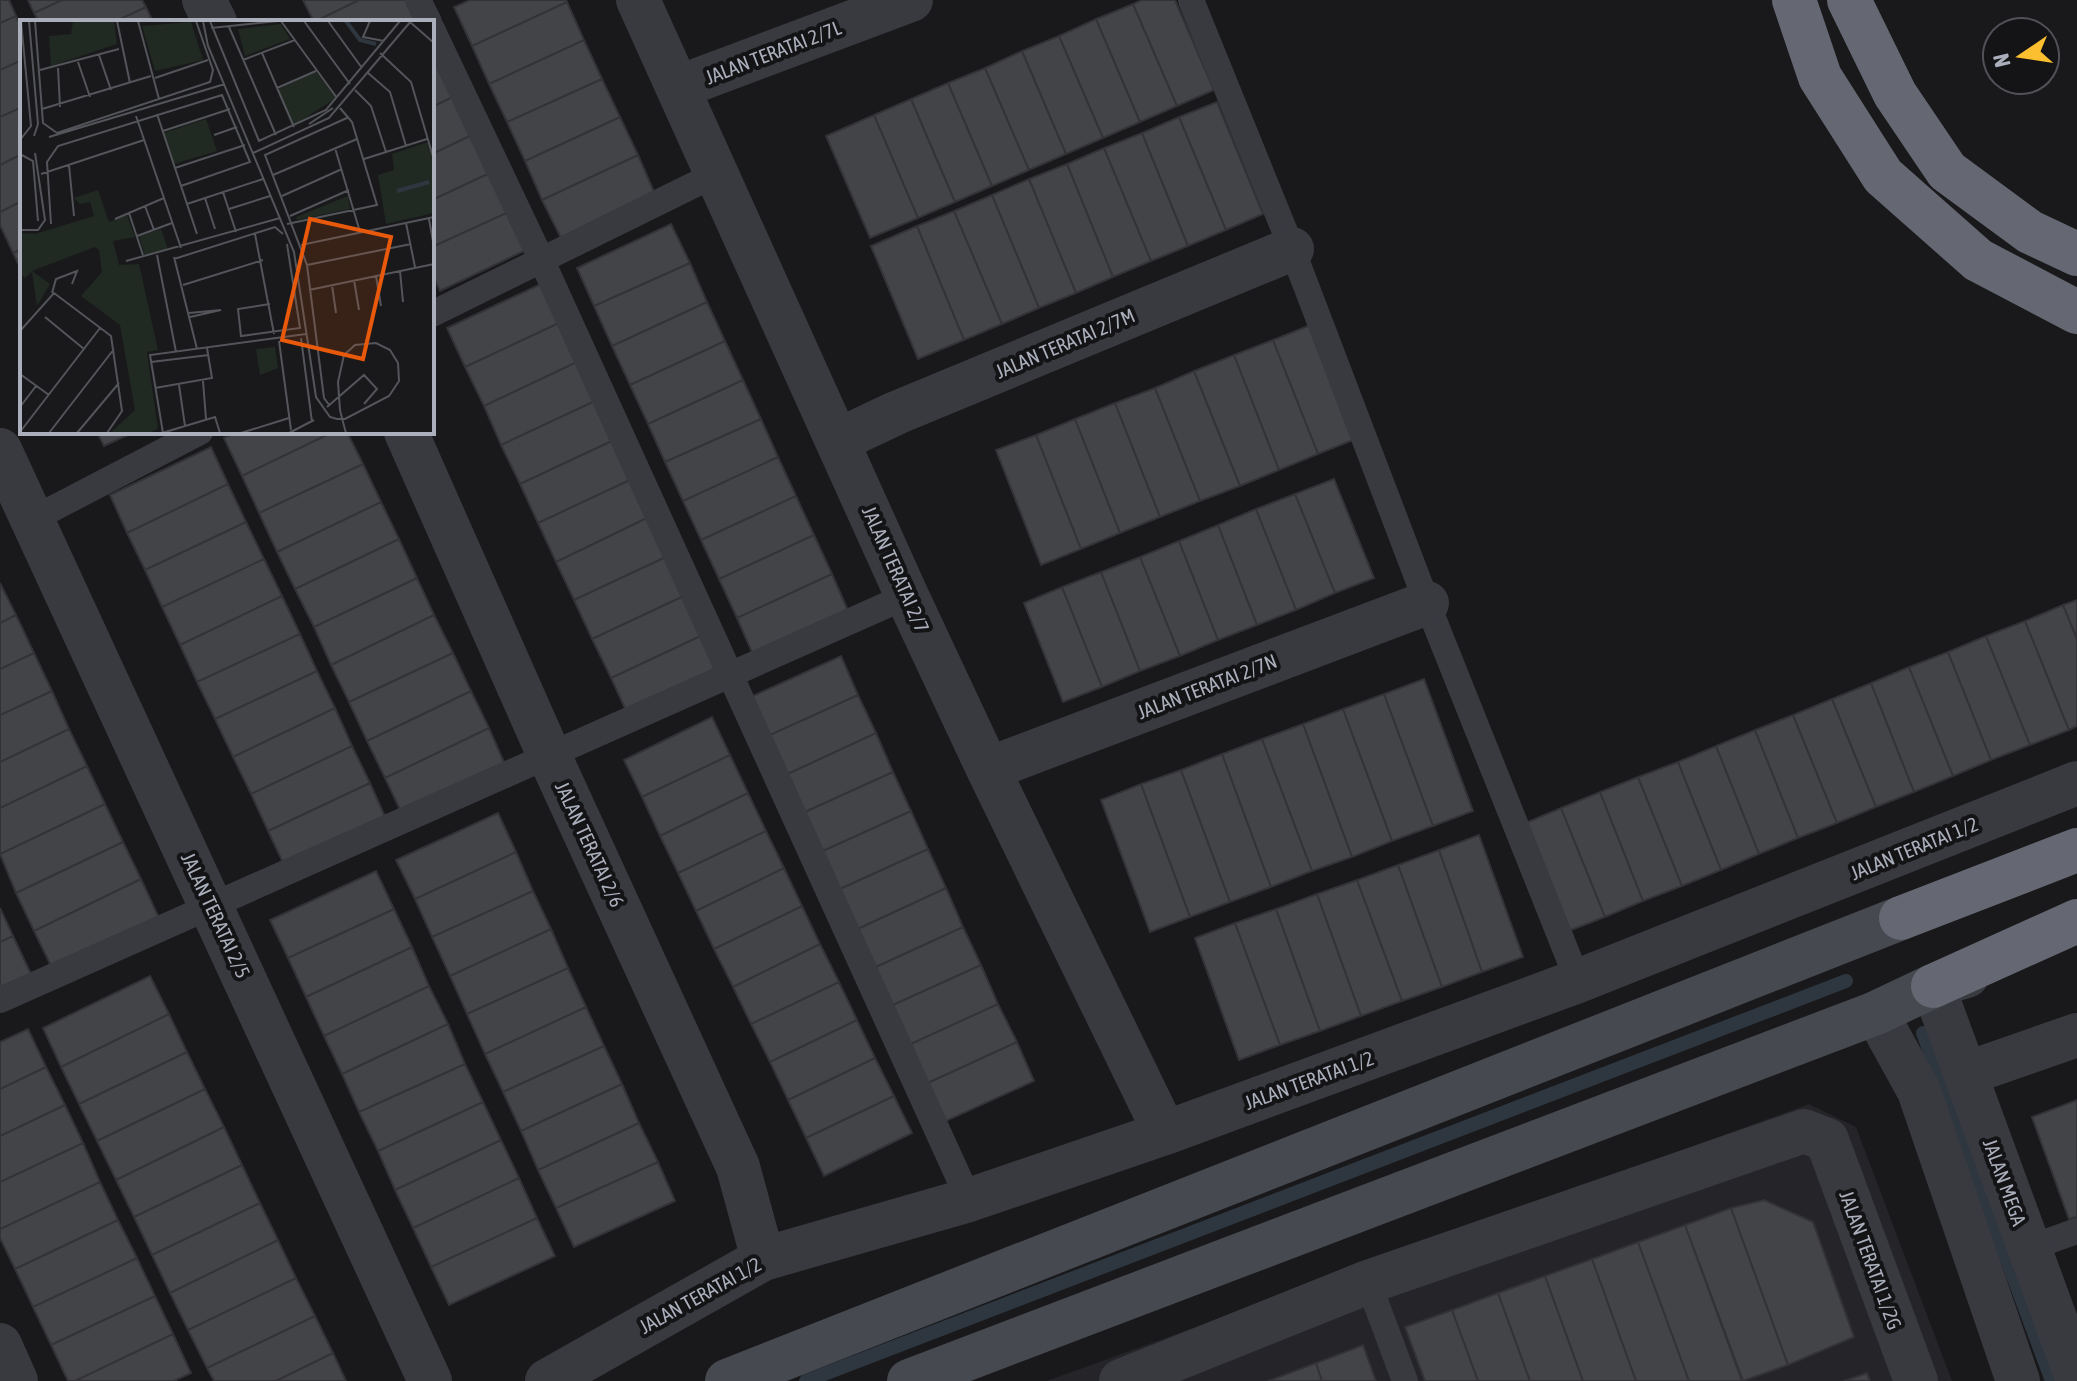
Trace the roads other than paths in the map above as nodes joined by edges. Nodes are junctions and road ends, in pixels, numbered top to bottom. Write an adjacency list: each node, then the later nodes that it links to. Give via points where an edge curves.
1 (204, 0): 8 (street)
2 (418, 0): 9 (lane)
3 (638, 0): 11 (street, JALAN TERATAI 2/7)
4 (911, 0): 11 (street, JALAN TERATAI 2/7L)
5 (1191, 0): 13 (lane)
6 (1794, 0): 16 (highway, via 1820,77 1883,176 1978,260)
7 (1849, 0): 14 (highway, via 1895,94 1947,171 2030,232)
8 (214, 20)
9 (428, 20)
10 (434, 33): 15 (lane)
11 (679, 87): 12 (street, JALAN TERATAI 2/7)
12 (716, 174): 15 (lane); 20 (street, JALAN TERATAI 2/7)
13 (1292, 249): 20 (street, JALAN TERATAI 2/7M); 24 (lane)
14 (2077, 254)
15 (542, 261): 17 (lane); 25 (lane)
16 (2077, 312)
17 (434, 313)
18 (196, 434): 22 (lane)
19 (407, 434): 26 (street, JALAN TERATAI 2/6)
20 (839, 440): 23 (street, JALAN TERATAI 2/7)
21 (0, 450): 22 (street, JALAN TERATAI 2/5)
22 (16, 527): 30 (street, JALAN TERATAI 2/5)
23 (907, 596): 25 (lane); 27 (street, JALAN TERATAI 2/7)
24 (1427, 603): 27 (street, JALAN TERATAI 2/7N); 34 (lane)
25 (729, 675): 26 (lane); 41 (lane)
26 (549, 755): 30 (lane); 44 (street, JALAN TERATAI 2/6, via 738,1167)
27 (988, 769): 40 (street, JALAN TERATAI 2/7)
28 (2077, 783): 34 (street, JALAN TERATAI 1/2)
29 (2077, 850): 31 (highway)
30 (212, 906): 36 (lane); 49 (street, JALAN TERATAI 2/5)
31 (1901, 918): 51 (main road)
32 (2077, 921): 35 (highway)
33 (2077, 941): 35 (street)
34 (1578, 981): 40 (street, JALAN TERATAI 1/2)
35 (1933, 986): 37 (main road); 39 (street, JALAN MEGA)
36 (0, 1000)
37 (1876, 1013): 52 (main road); 56 (street, via 1919,1091)
38 (2077, 1035): 39 (street)
39 (1965, 1074): 43 (street, JALAN MEGA)
40 (1165, 1133): 41 (street, JALAN TERATAI 1/2)
41 (969, 1200): 44 (street, JALAN TERATAI 1/2)
42 (2077, 1231): 43 (lane)
43 (2029, 1248): 47 (street, JALAN MEGA)
44 (763, 1259): 50 (street, JALAN TERATAI 1/2)
45 (1368, 1282): 53 (street); 54 (lane); 55 (street, JALAN TERATAI 1/2G, via 1804,1131 1827,1140)
46 (0, 1345): 48 (street)
47 (2077, 1378)
48 (16, 1381)
49 (430, 1381)
50 (547, 1381)
51 (727, 1381)
52 (909, 1381)
53 (1121, 1381)
54 (1405, 1381)
55 (1916, 1381)
56 (2018, 1381)

